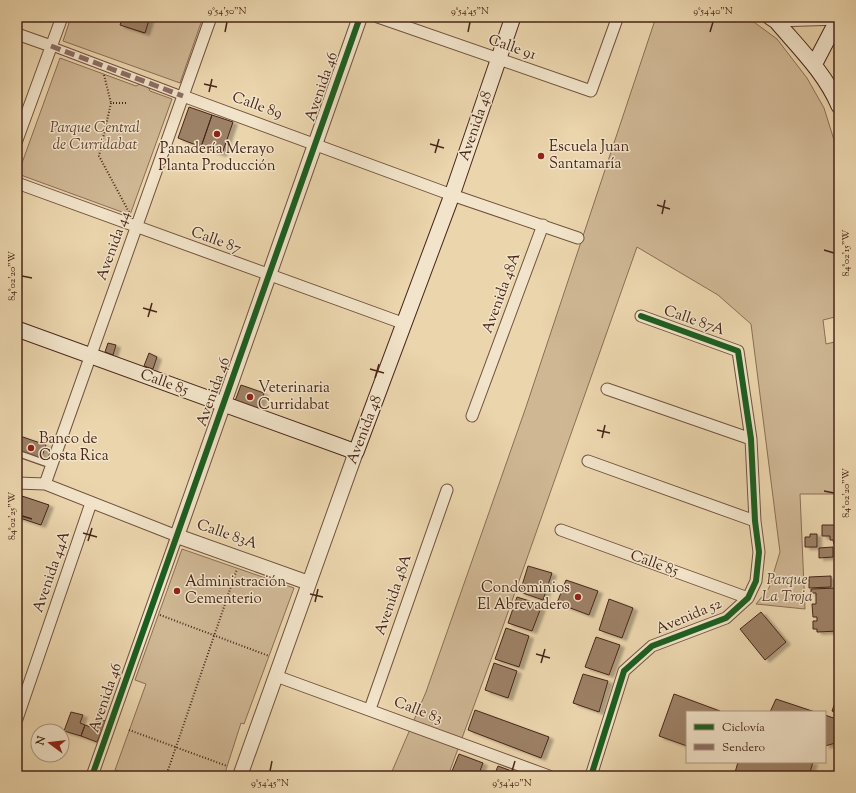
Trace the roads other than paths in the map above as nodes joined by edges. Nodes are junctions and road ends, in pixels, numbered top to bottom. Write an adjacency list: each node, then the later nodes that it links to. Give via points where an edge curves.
1 (62, 17): 10 (street)
2 (211, 17): 13 (street, Avenida 44)
3 (360, 17): 16 (street, Avenida 46)
4 (378, 17): 11 (street, Calle 91)
5 (513, 17): 11 (main road, Avenida 48)
6 (617, 19): 11 (street, Calle 91, via 591,91)
7 (773, 19): 8 (street); 12 (main road)
8 (838, 19): 12 (main road)
9 (17, 34): 10 (street, Calle 89)
10 (51, 46): 13 (street, Calle 89); 15 (street)
11 (498, 59): 18 (main road, Avenida 48)
12 (814, 65): 14 (main road)
13 (183, 96): 16 (street, Calle 89); 19 (street, Avenida 44)
14 (839, 106)
15 (17, 140)
16 (316, 144): 18 (street, Calle 89); 22 (street, Avenida 46)
17 (17, 183): 19 (street, Calle 87)
18 (452, 195): 20 (street, Calle 89); 24 (main road, Avenida 48)
19 (135, 223): 22 (street, Calle 87); 27 (street, Avenida 44)
20 (543, 225): 21 (street, Calle 89); 30 (street, Avenida 48A)
21 (578, 238)
22 (269, 276): 24 (street, Calle 87); 29 (street, Avenida 46)
23 (641, 316): 26 (street, Calle 87A)
24 (405, 324): 32 (main road, Avenida 48)
25 (17, 329): 27 (main road, Calle 85)
26 (738, 351): 31 (street, Avenida 52)
27 (91, 356): 29 (main road, Calle 85); 35 (street, Avenida 44)
28 (607, 389): 31 (street)
29 (224, 404): 32 (main road, Calle 85); 42 (street, Avenida 46)
30 (472, 416)
31 (751, 439): 40 (street, Avenida 52)
32 (356, 452): 43 (street, Avenida 48)
33 (17, 453): 35 (lane)
34 (588, 461): 40 (street)
35 (51, 465): 37 (street, Avenida 44)
36 (17, 483): 37 (street)
37 (45, 484): 39 (street, Calle 83A)
38 (447, 490): 46 (street, Avenida 48A)
39 (91, 503): 42 (street, Calle 83A); 47 (street, Avenida 44A)
40 (755, 521): 44 (street, Avenida 52, via 759,552 756,581)
41 (561, 530): 44 (street, Calle 85)
42 (177, 536): 43 (street, Calle 83A); 48 (street, Avenida 46)
43 (309, 583): 45 (street, Avenida 48)
44 (748, 598): 51 (street, Avenida 52, via 726,618 652,646 624,671)
45 (276, 676): 46 (street, Calle 83); 49 (street, Avenida 48)
46 (370, 709): 50 (street, Calle 83)
47 (17, 719)
48 (92, 776)
49 (240, 776)
50 (549, 776)
51 (590, 776)

